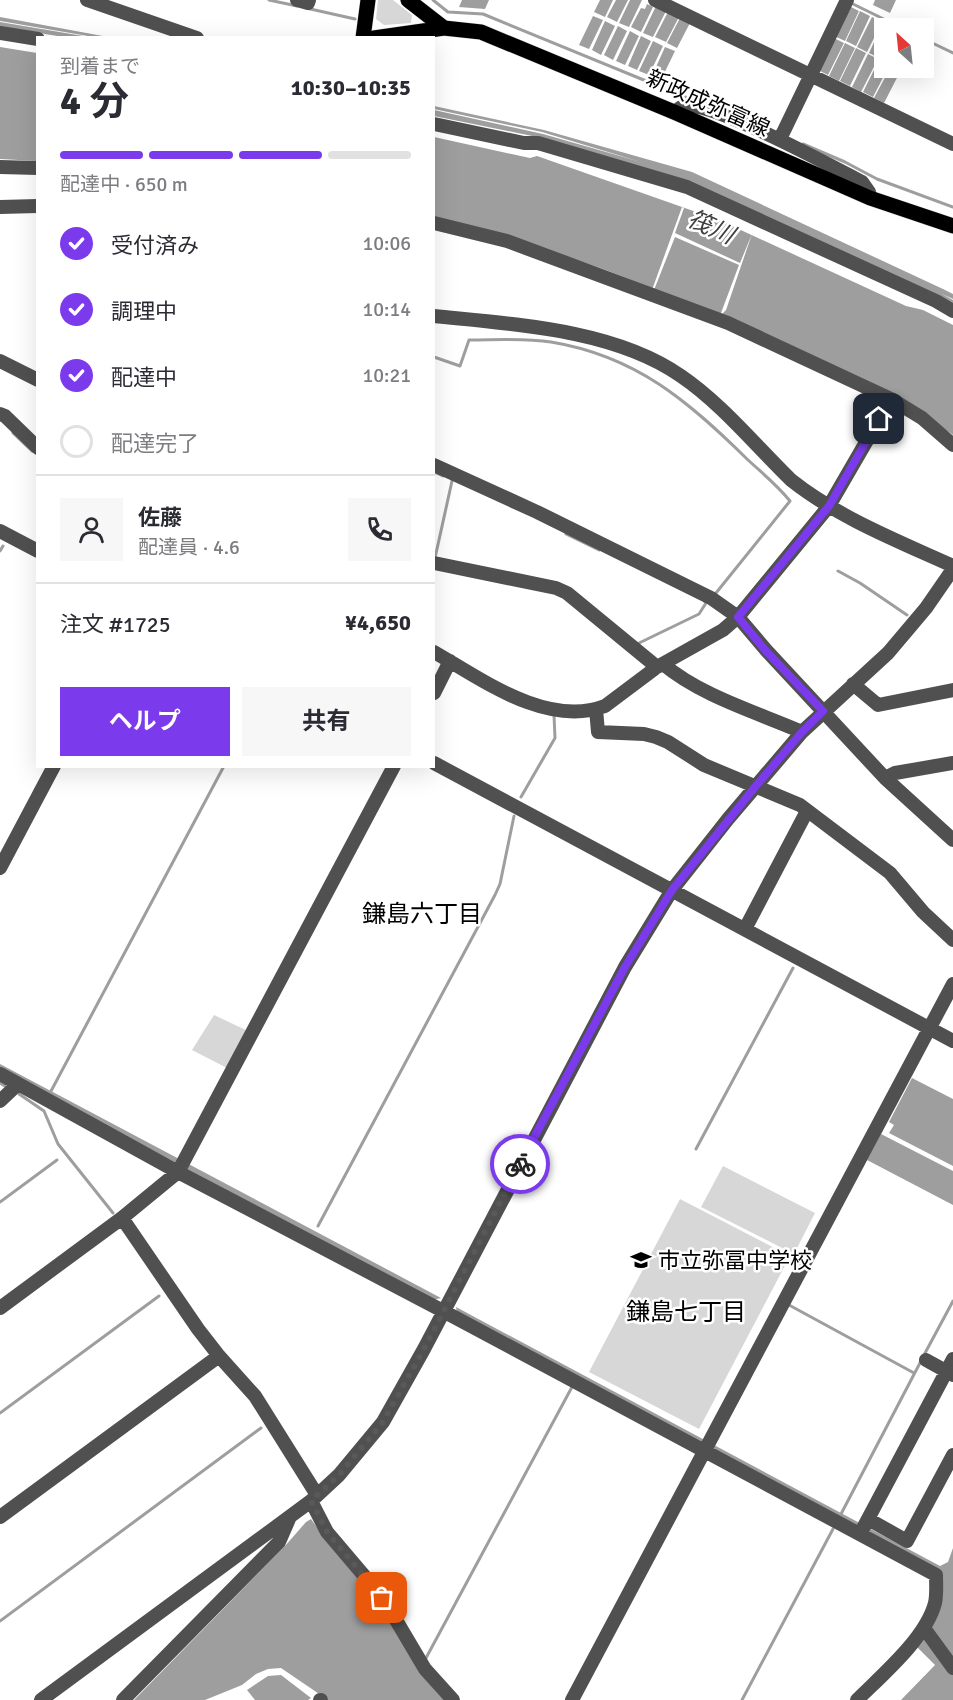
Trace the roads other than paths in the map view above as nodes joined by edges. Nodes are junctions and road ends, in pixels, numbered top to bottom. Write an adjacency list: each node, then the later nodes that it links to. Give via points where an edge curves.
1 (87, 0): 10 (street)
2 (297, 0): 3 (street)
3 (309, 0)
4 (368, 0): 11 (main road)
5 (408, 0): 8 (main road)
6 (655, 0): 14 (street)
7 (847, 0): 14 (street)
8 (444, 28): 12 (main road, 新政成弥富線); 15 (main road, 新政成弥富線, via 481,32)
9 (0, 33): 13 (street)
10 (191, 36)
11 (363, 36)
12 (388, 36)
13 (36, 39)
14 (812, 74): 17 (street); 18 (street)
15 (674, 112): 17 (street, via 689,106 713,112); 21 (main road, 新政成弥富線)
16 (435, 124): 26 (street, via 538,143 687,187)
17 (780, 139): 21 (street, via 861,182)
18 (953, 144)
19 (0, 167): 20 (street)
20 (36, 168)
21 (870, 198): 25 (main road, 新政成弥富線)
22 (36, 206): 23 (street)
23 (0, 207)
24 (435, 223): 30 (street, via 507,241 728,323)
25 (953, 226)
26 (953, 311)
27 (435, 316): 35 (street, via 569,333 643,355 705,394 791,480)
28 (0, 361): 29 (street)
29 (36, 379)
30 (891, 399): 32 (street, via 922,418); 35 (street)
31 (0, 414): 33 (street)
32 (953, 445)
33 (36, 446)
34 (435, 465): 40 (street, via 711,598)
35 (829, 506): 39 (street); 40 (street)
36 (0, 531): 37 (street)
37 (36, 550)
38 (435, 563): 43 (street, via 556,588)
39 (953, 568): 44 (street, via 888,653)
40 (738, 617): 43 (street, via 723,630); 48 (street)
41 (435, 653): 42 (street)
42 (450, 662): 46 (street); 47 (street, via 516,699 563,711)
43 (660, 665): 47 (street); 49 (street, via 698,687)
44 (853, 684): 45 (street, via 878,705); 48 (street)
45 (953, 690)
46 (435, 691)
47 (596, 709): 55 (street, via 598,732 656,737 704,765)
48 (823, 711): 49 (street); 54 (street)
49 (802, 732): 55 (street)
50 (953, 763): 54 (street)
51 (435, 764): 59 (street)
52 (53, 768): 58 (street)
53 (393, 768): 68 (street)
54 (885, 778): 57 (street)
55 (755, 787): 56 (street, via 791,800); 59 (street)
56 (807, 811): 60 (street); 61 (street, via 890,873)
57 (953, 840)
58 (0, 868)
59 (672, 890): 60 (street); 71 (street, via 620,977)
60 (745, 929): 63 (street)
61 (953, 940)
62 (953, 984): 63 (street)
63 (930, 1028): 64 (street); 75 (street)
64 (953, 1041)
65 (0, 1074): 66 (street)
66 (17, 1084): 67 (street); 68 (street)
67 (0, 1101)
68 (181, 1166): 69 (street); 71 (street)
69 (122, 1218): 70 (street); 72 (street)
70 (0, 1308)
71 (443, 1311): 75 (street); 77 (street, via 383,1422 339,1475)
72 (219, 1356): 77 (street, via 255,1396); 78 (street)
73 (926, 1360): 74 (street)
74 (951, 1368): 80 (street)
75 (707, 1446): 80 (street); 86 (street)
76 (953, 1455): 80 (street, via 907,1541)
77 (314, 1498): 79 (street); 85 (street, via 327,1532 382,1598 426,1669)
78 (0, 1516)
79 (290, 1517): 83 (street); 84 (street, via 279,1542)
80 (865, 1525): 81 (street, via 936,1575 935,1603)
81 (924, 1629): 82 (street); 87 (street)
82 (953, 1668)
83 (41, 1700)
84 (123, 1700)
85 (453, 1700)
86 (572, 1700)
87 (857, 1700)

